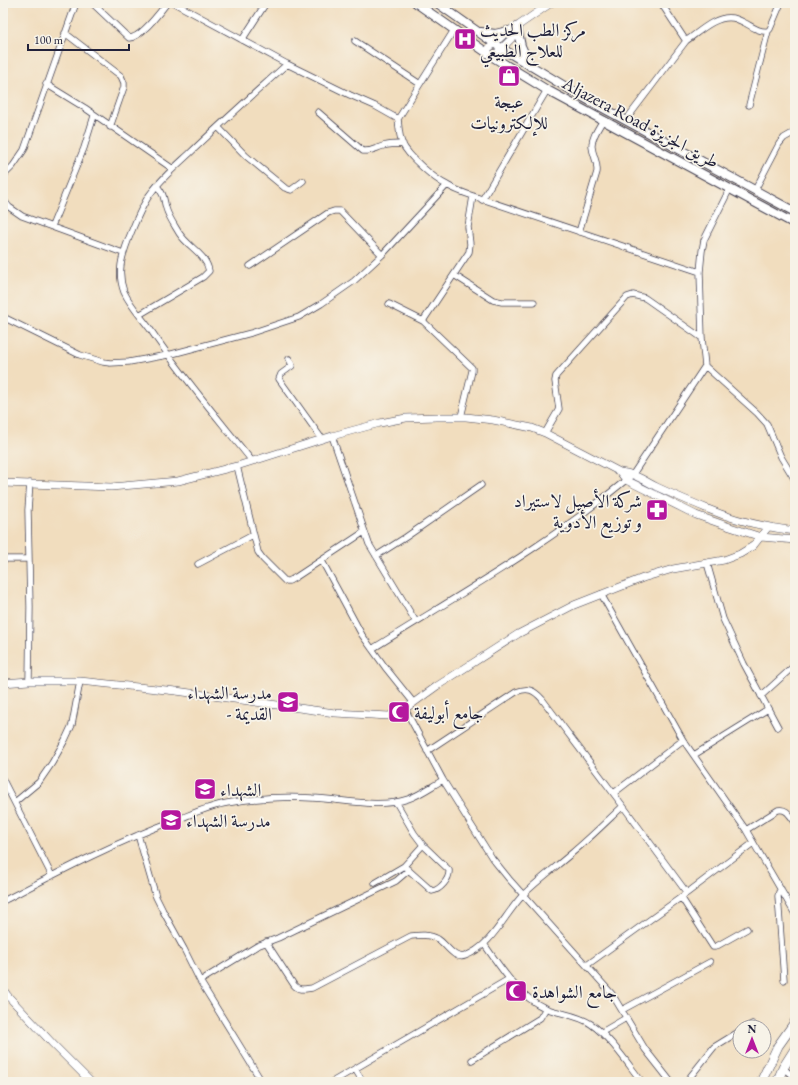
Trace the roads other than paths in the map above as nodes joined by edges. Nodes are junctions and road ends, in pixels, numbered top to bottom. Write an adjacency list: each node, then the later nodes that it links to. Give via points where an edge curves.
1 (76, 3): 16 (street)
2 (92, 3): 3 (street, via 129,38 142,32)
3 (168, 3)
4 (174, 3): 17 (street)
5 (266, 3): 17 (street)
6 (416, 3): 12 (main road, Aljazera Road طريق الجزيزة)
7 (437, 3): 13 (main road, Aljazera Road طريق الجزيزة)
8 (551, 3): 11 (street)
9 (661, 3): 19 (street)
10 (781, 3): 15 (street)
11 (518, 29): 14 (street); 20 (street); 24 (main road, via 521,46)
12 (454, 30): 21 (main road, Aljazera Road طريق الجزيزة); 26 (street)
13 (477, 31): 14 (main road, via 495,34); 20 (main road, Aljazera Road طريق الجزيزة)
14 (508, 31): 20 (street)
15 (768, 31): 19 (street, via 758,30 733,18 726,18); 28 (street)
16 (65, 33): 25 (street); 34 (street, via 123,79 124,87)
17 (242, 40): 23 (street)
18 (355, 40): 26 (street)
19 (686, 41): 33 (street)
20 (498, 45): 21 (street); 22 (street); 24 (main road, Aljazera Road طريق الجزيزة)
21 (486, 51): 22 (main road, Aljazera Road طريق الجزيزة)
22 (493, 57): 27 (main road, Aljazera Road طريق الجزيزة)
23 (287, 64): 31 (street); 35 (street)
24 (530, 66): 33 (main road, Aljazera Road طريق الجزيزة)
25 (46, 84): 30 (street); 39 (street, via 24,150)
26 (420, 84): 31 (street)
27 (547, 90): 32 (main road, Aljazera Road طريق الجزيزة); 47 (street)
28 (749, 105)
29 (318, 112): 37 (street, via 364,151 391,144)
30 (94, 116): 34 (street); 50 (street, via 84,148)
31 (398, 119): 37 (street)
32 (603, 120): 43 (main road, Aljazera Road طريق الجزيزة); 51 (street, via 592,142 598,164 597,172)
33 (626, 120): 44 (main road, Aljazera Road طريق الجزيزة)
34 (110, 127): 38 (street)
35 (218, 127): 38 (street); 40 (street, via 246,156 285,188 292,190)
36 (795, 135): 44 (street, via 791,134 784,138)
37 (403, 144): 41 (street, via 430,174)
38 (174, 169): 42 (street)
39 (3, 176)
40 (303, 181)
41 (447, 185): 45 (street); 53 (street)
42 (156, 186): 52 (street, via 138,216); 59 (street, via 163,193 166,209 180,234 202,256 208,264 209,271)
43 (730, 188): 49 (main road, Aljazera Road طريق الجزيزة); 55 (street, via 704,240)
44 (755, 190): 48 (main road, Aljazera Road طريق الجزيزة)
45 (473, 196): 47 (street); 56 (street, via 468,227 469,252)
46 (3, 199): 50 (street, via 15,212)
47 (482, 200): 51 (street)
48 (795, 212)
49 (795, 224)
50 (52, 226): 52 (street)
51 (579, 232): 55 (street)
52 (123, 253): 59 (street, via 121,278 124,291)
53 (382, 255): 54 (street, via 340,212 334,211); 63 (street, via 354,281 299,317)
54 (250, 266)
55 (700, 272): 62 (street)
56 (454, 275): 57 (street, via 493,300); 61 (street)
57 (534, 302)
58 (389, 304): 61 (street)
59 (139, 314): 63 (street)
60 (3, 318): 63 (street, via 80,355 103,362 129,362)
61 (422, 321): 66 (street, via 472,368)
62 (702, 338): 65 (street); 67 (street, via 645,298 639,295 627,298 556,376 559,409)
63 (168, 355): 70 (street)
64 (289, 360): 69 (street, via 292,366 281,374 279,379)
65 (705, 366): 73 (street); 75 (street, via 767,424 781,457)
66 (461, 417): 67 (street, via 517,424); 68 (street, via 392,420)
67 (545, 433): 72 (street)
68 (332, 436): 69 (street); 81 (street)
69 (322, 439): 70 (street)
70 (252, 461): 71 (street)
71 (237, 466): 77 (street, via 193,478 142,485 111,487); 82 (street)
72 (620, 472): 73 (street); 74 (street)
73 (633, 474): 74 (street); 79 (street, via 709,510)
74 (626, 480): 83 (street, via 696,515); 92 (street, via 527,552)
75 (795, 480)
76 (3, 483): 77 (street)
77 (30, 483): 87 (street)
78 (481, 485): 85 (street)
79 (768, 527): 80 (street); 83 (street)
80 (795, 531)
81 (364, 532): 85 (street); 88 (street)
82 (253, 535): 88 (street, via 260,556 285,581); 90 (street)
83 (761, 537): 84 (street); 89 (street, via 740,554)
84 (795, 540)
85 (376, 556): 92 (street)
86 (3, 559): 87 (street)
87 (28, 559): 95 (street)
88 (322, 561): 93 (street)
89 (707, 563): 91 (street, via 673,569); 98 (street, via 723,619)
90 (198, 564)
91 (601, 594): 99 (street, via 518,634); 103 (street)
92 (416, 622): 93 (street)
93 (372, 649): 99 (street)
94 (795, 665): 98 (street)
95 (29, 681): 96 (street); 97 (street)
96 (80, 681): 100 (street, via 176,691 334,713 389,716); 109 (street, via 72,726 65,740 39,782)
97 (3, 683)
98 (761, 696): 101 (street)
99 (413, 702): 100 (street)
100 (405, 709): 104 (street)
101 (768, 709): 102 (street); 105 (street)
102 (778, 727)
103 (683, 740): 105 (street); 108 (street)
104 (427, 751): 107 (street); 108 (street, via 516,692 530,689 542,699)
105 (694, 755): 113 (street)
106 (3, 780): 109 (street)
107 (443, 780): 110 (street, via 409,799); 122 (street, via 492,858)
108 (614, 793): 111 (street)
109 (15, 802): 118 (street)
110 (396, 802): 114 (street, via 270,798 226,803); 116 (street)
111 (623, 806): 121 (street); 122 (street)
112 (795, 822): 113 (street, via 788,812 782,809)
113 (746, 830): 115 (street)
114 (138, 835): 118 (street); 133 (street, via 156,897)
115 (753, 843): 120 (street); 121 (street)
116 (423, 845): 117 (street); 117 (street, via 449,870 448,879 432,891)
117 (406, 868): 119 (street); 127 (street, via 396,881)
118 (52, 876): 124 (street)
119 (375, 883)
120 (781, 889): 125 (street); 132 (street, via 778,896)
121 (687, 893): 123 (street)
122 (524, 895): 128 (street); 130 (street)
123 (681, 897): 126 (street, via 713,947); 130 (street)
124 (3, 901)
125 (795, 914)
126 (746, 929)
127 (266, 942): 128 (street, via 294,985 303,990 312,988 411,936 430,936 438,939 459,957); 133 (street)
128 (484, 944): 131 (street)
129 (710, 962): 136 (street)
130 (587, 965): 136 (street)
131 (510, 979): 135 (street, via 533,1001); 144 (street)
132 (784, 980)
133 (200, 981): 147 (street)
134 (4, 994): 146 (street)
135 (546, 1008): 139 (street, via 582,1019); 142 (street, via 540,1018)
136 (622, 1010): 137 (street)
137 (626, 1018): 139 (street); 151 (street)
138 (795, 1022): 153 (main road, via 778,1046)
139 (602, 1032): 150 (street)
140 (732, 1036): 152 (street, via 714,1047)
141 (795, 1049): 143 (main road)
142 (472, 1060)
143 (783, 1068): 145 (street); 154 (main road)
144 (355, 1069): 148 (street); 149 (street)
145 (795, 1078)
146 (91, 1082)
147 (262, 1082)
148 (332, 1082)
149 (363, 1082)
150 (642, 1082)
151 (671, 1082)
152 (686, 1082)
153 (761, 1082)
154 (778, 1082)

